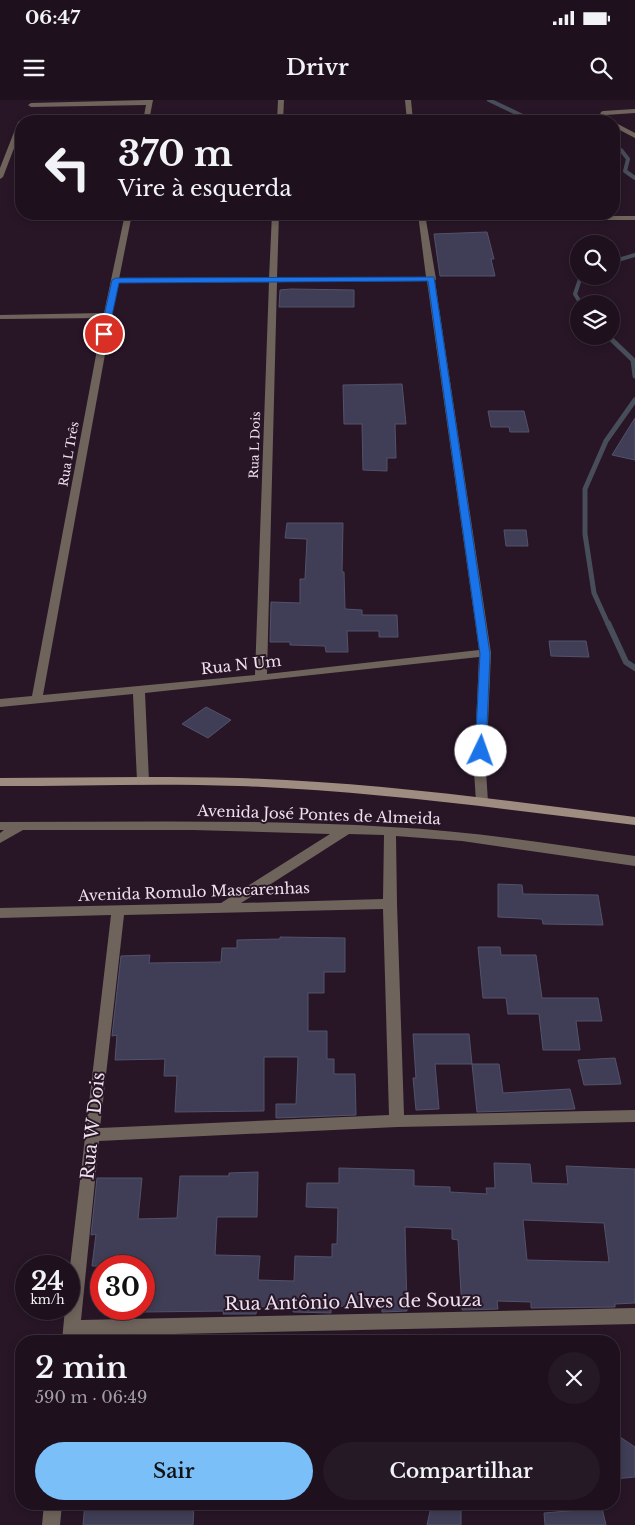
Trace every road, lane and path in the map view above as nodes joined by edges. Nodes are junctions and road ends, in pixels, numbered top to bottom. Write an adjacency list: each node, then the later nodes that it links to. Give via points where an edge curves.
1 (281, 100): 8 (street)
2 (408, 100): 9 (street)
3 (150, 101): 4 (street); 7 (street)
4 (32, 102): 6 (street)
5 (635, 111): 10 (street)
6 (26, 115)
7 (147, 115)
8 (280, 115)
9 (409, 115)
10 (603, 115)
11 (620, 127): 12 (street)
12 (635, 136)
13 (15, 140): 14 (street)
14 (0, 177)
15 (620, 218): 16 (street)
16 (635, 218)
17 (127, 220): 22 (street, Rua L Três)
18 (275, 220): 20 (street, Rua L Dois)
19 (423, 220): 21 (street)
20 (272, 279): 21 (street); 22 (street); 26 (street, Rua L Dois)
21 (432, 279): 25 (street)
22 (116, 280): 23 (street, Rua L Três)
23 (108, 315): 24 (street); 28 (street, Rua L Três)
24 (0, 317)
25 (485, 654): 26 (street, Rua N Um); 32 (street, via 480,771)
26 (261, 678): 27 (street, Rua N Um)
27 (140, 690): 28 (street, Rua N Um); 30 (street)
28 (37, 699): 29 (street, Rua N Um)
29 (0, 703)
30 (143, 781): 31 (street, Avenida José Pontes de Almeida); 32 (street, Avenida José Pontes de Almeida, via 322,787)
31 (0, 782)
32 (482, 802): 33 (street, Avenida José Pontes de Almeida)
33 (635, 821)
34 (23, 825): 35 (street, Avenida José Pontes de Almeida); 36 (street, Avenida José Pontes de Almeida); 38 (street)
35 (0, 826)
36 (346, 830): 37 (street, Avenida José Pontes de Almeida); 41 (street)
37 (390, 831): 39 (street, Avenida José Pontes de Almeida, via 462,837); 40 (street)
38 (0, 839)
39 (635, 861)
40 (390, 904): 41 (street, Avenida Romulo Mascarenhas); 45 (street)
41 (226, 906): 42 (street, Avenida Romulo Mascarenhas)
42 (118, 911): 43 (street, Avenida Romulo Mascarenhas); 46 (street, Rua W Dois)
43 (0, 912)
44 (635, 1116): 45 (street)
45 (397, 1121): 46 (street)
46 (92, 1135): 48 (street, Rua W Dois)
47 (635, 1316): 48 (street, Rua Antônio Alves de Souza)
48 (71, 1334)
49 (52, 1510): 50 (street)
50 (51, 1525)

